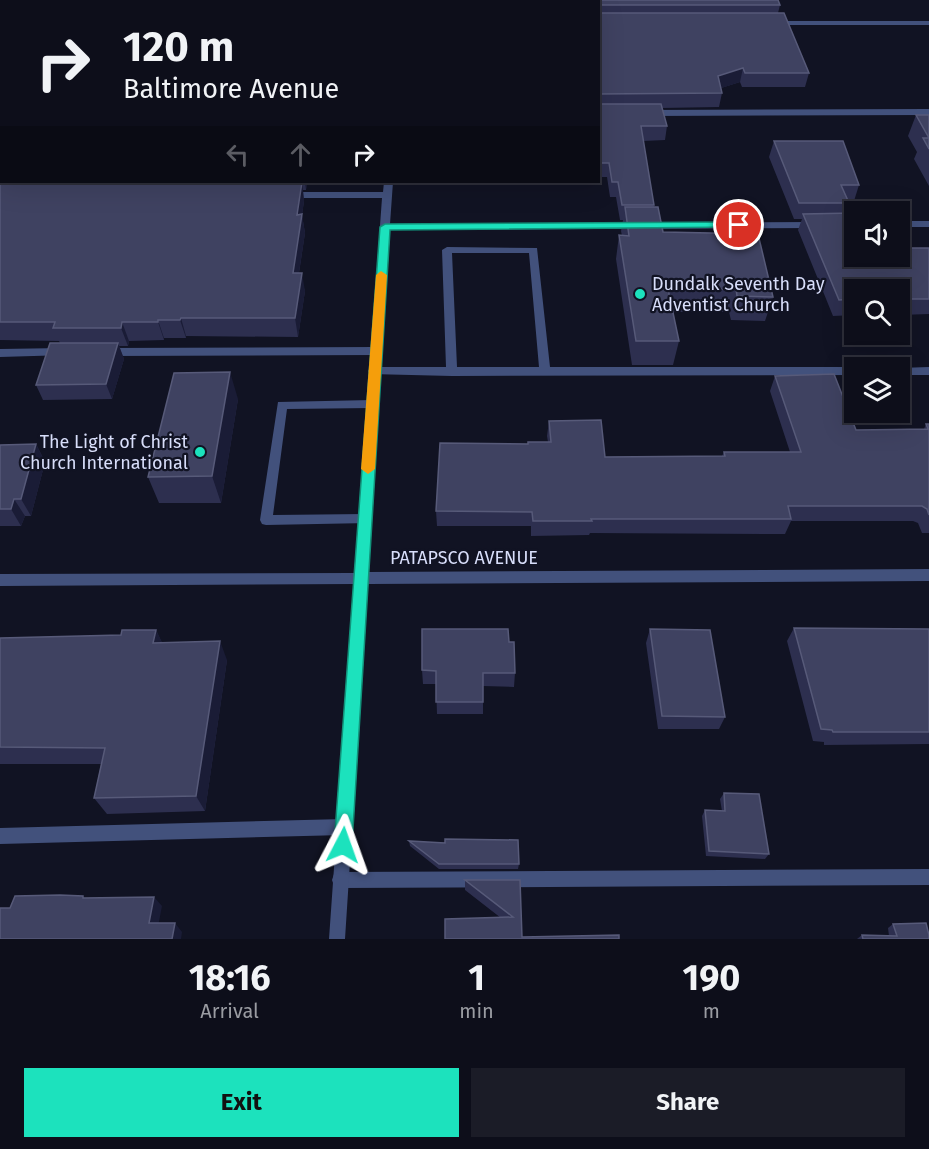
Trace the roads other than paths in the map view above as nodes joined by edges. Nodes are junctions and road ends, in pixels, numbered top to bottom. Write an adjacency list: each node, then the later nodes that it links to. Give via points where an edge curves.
1 (929, 22): 2 (street)
2 (762, 23)
3 (929, 112): 4 (street)
4 (634, 113)
5 (388, 188): 6 (street); 10 (street)
6 (275, 195)
7 (831, 224): 10 (street)
8 (910, 224): 9 (street)
9 (929, 224)
10 (385, 227): 11 (street)
11 (376, 351): 13 (street); 15 (street)
12 (71, 352): 14 (street)
13 (94, 352)
14 (0, 353)
15 (374, 371): 20 (street); 21 (street)
16 (545, 371): 17 (street); 20 (street); 20 (street, via 534,250 447,250)
17 (844, 371)
18 (910, 371): 19 (street)
19 (929, 371)
20 (452, 372)
21 (372, 404): 22 (street); 22 (street, via 282,405 266,520)
22 (365, 519): 24 (street)
23 (929, 575): 24 (street, PATAPSCO AVENUE)
24 (361, 577): 25 (street, PATAPSCO AVENUE); 26 (street)
25 (0, 580)
26 (344, 827): 27 (street); 29 (street)
27 (0, 836)
28 (929, 877): 29 (street)
29 (340, 880): 30 (street)
30 (337, 939)

